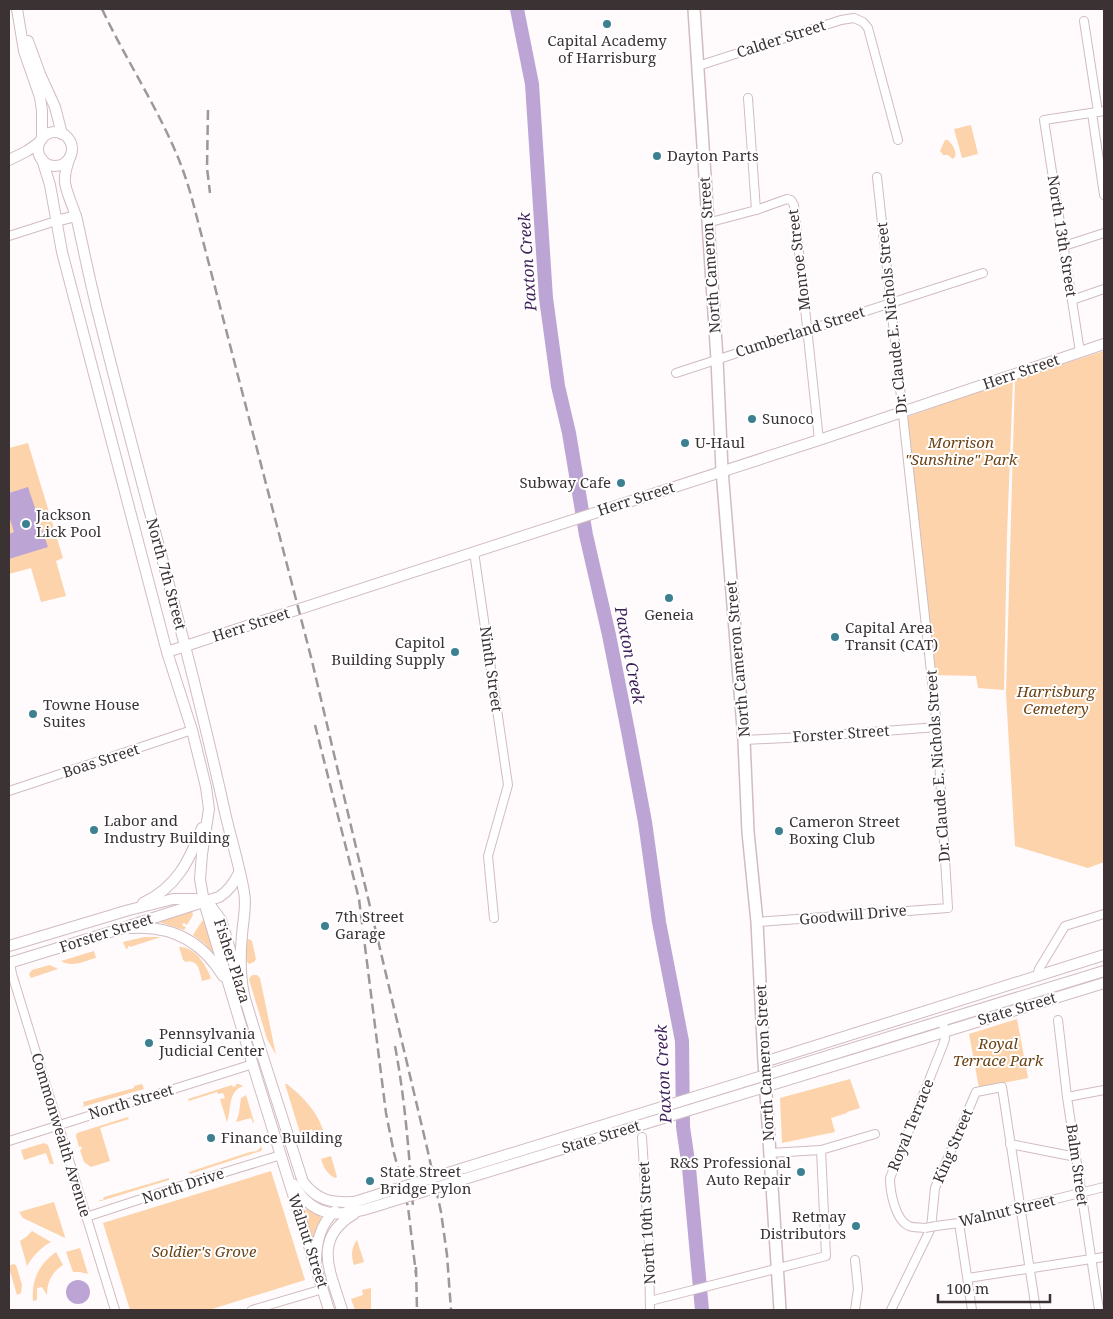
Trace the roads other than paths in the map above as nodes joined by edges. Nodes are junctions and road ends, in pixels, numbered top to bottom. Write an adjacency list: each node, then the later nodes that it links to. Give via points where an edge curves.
1 (694, 9): 4 (highway, North Cameron Street)
2 (17, 12): 7 (main road, North 7th Street, via 40,74 56,106); 8 (main road, North 7th Street, via 24,51 40,97)
3 (1084, 21): 6 (street)
4 (698, 66): 9 (street, Calder Street, via 854,18 868,28); 18 (highway, North Cameron Street)
5 (748, 98): 15 (street)
6 (1098, 112): 14 (street); 21 (street, North 13th Street, via 1044,120)
7 (62, 134): 8 (main road, via 51,133); 10 (main road, North 7th Street, via 70,142)
8 (41, 140): 11 (main road, North 7th Street, via 38,147); 12 (main road)
9 (898, 140)
10 (70, 157): 11 (main road, via 56,166); 16 (main road, North 7th Street, via 65,182)
11 (42, 158): 12 (main road); 17 (main road, North 7th Street)
12 (9, 160)
13 (877, 177): 25 (street, Dr. Claude E. Nichols Street)
14 (1104, 195)
15 (756, 210): 18 (street); 26 (street, Monroe Street, via 787,199 794,205)
16 (76, 216): 17 (main road); 35 (main road, North 7th Street, via 121,405)
17 (56, 221): 20 (street); 36 (main road, North 7th Street)
18 (707, 223): 29 (highway, North Cameron Street)
19 (1104, 233): 21 (street)
20 (9, 236)
21 (1064, 246): 24 (street, North 13th Street)
22 (983, 273): 25 (street, Cumberland Street)
23 (1104, 289): 24 (street)
24 (1072, 300): 28 (street, North 13th Street)
25 (890, 303): 26 (street, Cumberland Street); 31 (street, Dr. Claude E. Nichols Street)
26 (807, 330): 29 (street, Cumberland Street); 32 (street, Monroe Street)
27 (1104, 344): 28 (main road, Herr Street)
28 (1080, 352): 31 (main road, Herr Street)
29 (717, 359): 30 (street, Cumberland Street); 33 (highway, North Cameron Street)
30 (676, 374)
31 (903, 412): 32 (main road, Herr Street); 37 (street, Dr. Claude E. Nichols Street)
32 (819, 440): 33 (main road, Herr Street)
33 (722, 470): 34 (main road, Herr Street); 39 (highway, North Cameron Street)
34 (474, 552): 35 (main road, Herr Street); 47 (street, Ninth Street, via 508,785 488,856)
35 (185, 646): 36 (main road, Herr Street); 42 (main road, North 7th Street)
36 (167, 652): 38 (main road, North 7th Street)
37 (937, 727): 39 (street, Forster Street); 44 (street, Dr. Claude E. Nichols Street)
38 (192, 730): 40 (street, Boas Street); 41 (main road, North 7th Street)
39 (744, 740): 48 (highway, North Cameron Street, via 748,832)
40 (9, 791)
41 (208, 798): 43 (main road, North 7th Street, via 200,873); 45 (main road, via 204,822 191,856 176,878 149,900)
42 (240, 872): 43 (main road, Forster Street, via 225,894); 57 (main road, North 7th Street, via 245,899 241,955)
43 (204, 902): 45 (main road, Forster Street, via 172,899); 49 (main road, Forster Street); 56 (main road, Fisher Plaza); 57 (main road, Fisher Plaza, via 213,907 221,920)
44 (948, 908): 48 (street, Goodwill Drive)
45 (129, 910): 50 (main road, Forster Street)
46 (1104, 914): 54 (street, via 1065,926)
47 (494, 918)
48 (757, 922): 62 (highway, North Cameron Street)
49 (120, 929): 52 (main road, Forster Street); 56 (main road, via 159,929 181,935 216,965)
50 (9, 946)
51 (1104, 955): 54 (main road, State Street)
52 (9, 962): 66 (street, Commonwealth Avenue)
53 (1104, 972): 59 (main road, State Street)
54 (1037, 976): 62 (main road, State Street)
55 (1104, 982): 61 (main road, State Street)
56 (231, 993): 63 (main road, Fisher Plaza)
57 (244, 995): 79 (main road, Fisher Plaza, via 303,1182 324,1199)
58 (1058, 1020): 65 (street, Balm Street)
59 (944, 1021): 60 (main road, State Street); 61 (street, Royal Terrace)
60 (929, 1031): 61 (main road, State Street); 78 (main road, State Street, bridge)
61 (945, 1032): 85 (street, Royal Terrace, via 944,1045 890,1178 897,1211)
62 (764, 1062): 72 (highway, North Cameron Street)
63 (253, 1064): 66 (street, North Street); 73 (main road, Fisher Plaza)
64 (1104, 1090): 65 (street)
65 (1067, 1097): 74 (street, Balm Street)
66 (58, 1125): 69 (street, North Street); 83 (street, Commonwealth Avenue)
67 (875, 1134): 71 (street)
68 (642, 1137): 95 (street, North 10th Street)
69 (9, 1141)
70 (1010, 1144): 74 (street); 80 (street); 86 (street, King Street, via 1002,1087 976,1092 935,1188)
71 (820, 1150): 72 (street); 90 (street, via 826,1256)
72 (770, 1153): 90 (highway, North Cameron Street)
73 (281, 1155): 75 (main road, Fisher Plaza); 83 (street, North Drive)
74 (1076, 1157): 77 (street, Balm Street)
75 (286, 1172): 82 (main road, State Street, via 306,1202); 92 (main road, Walnut Street)
76 (1104, 1187): 77 (street, Walnut Street)
77 (1082, 1193): 80 (street, Walnut Street); 88 (street, Balm Street)
78 (385, 1198): 79 (main road, State Street); 81 (main road, State Street)
79 (353, 1202): 82 (main road)
80 (1020, 1209): 84 (street, Walnut Street); 91 (street)
81 (359, 1212): 82 (main road, State Street); 99 (main road, Walnut Street, via 334,1231 328,1248 329,1268)
82 (332, 1214): 92 (main road, via 319,1238)
83 (86, 1217): 96 (street, Commonwealth Avenue)
84 (959, 1223): 86 (street, Walnut Street); 93 (street)
85 (910, 1227): 86 (street, Walnut Street)
86 (931, 1227): 103 (street)
87 (1104, 1257): 88 (street)
88 (1091, 1259): 91 (street); 106 (street, Balm Street)
89 (855, 1260): 102 (street, via 858,1289)
90 (776, 1268): 95 (street); 101 (highway, North Cameron Street)
91 (1030, 1269): 93 (street); 105 (street)
92 (317, 1272): 94 (main road, Walnut Street)
93 (968, 1278): 104 (street)
94 (323, 1289): 97 (street); 98 (main road, Walnut Street)
95 (650, 1301): 100 (street, North 10th Street)
96 (115, 1310)
97 (252, 1310)
98 (329, 1310)
99 (342, 1310)
100 (650, 1310)
101 (780, 1310)
102 (854, 1310)
103 (890, 1310)
104 (972, 1310)
105 (1036, 1310)
106 (1099, 1310)

